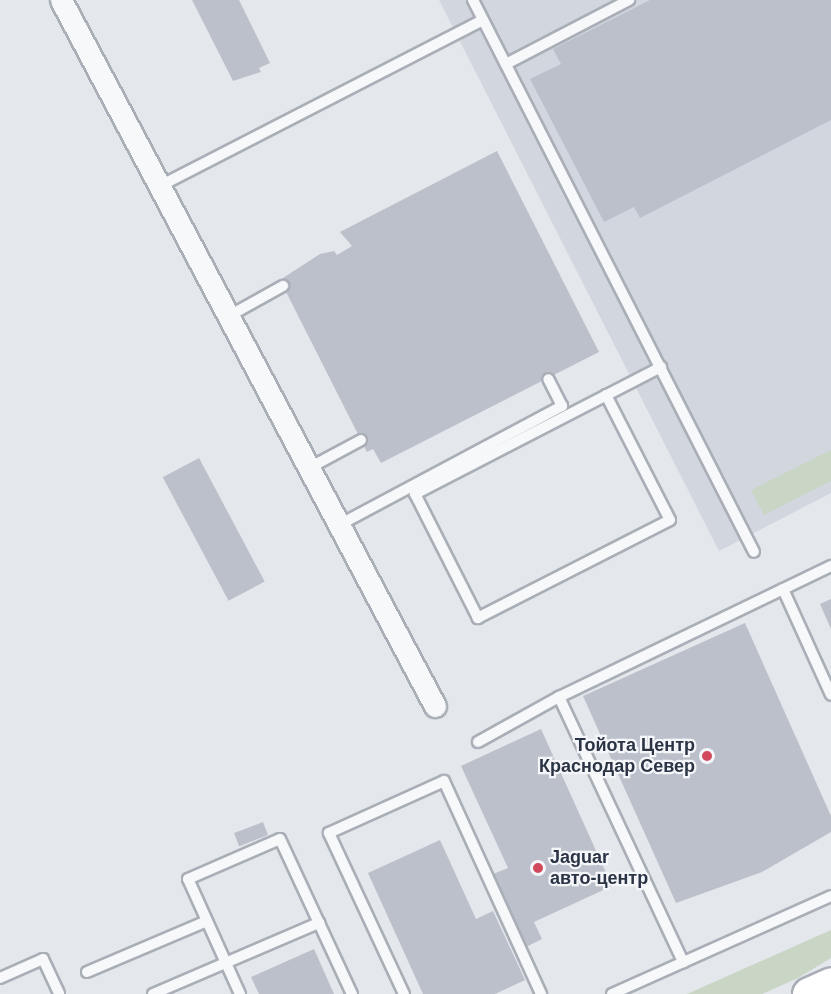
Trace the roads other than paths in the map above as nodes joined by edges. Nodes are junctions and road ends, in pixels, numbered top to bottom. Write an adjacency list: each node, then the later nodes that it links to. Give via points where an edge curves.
1 (61, 0): 6 (street)
2 (473, 0): 4 (lane)
3 (629, 0): 5 (lane)
4 (483, 20): 5 (lane); 6 (lane)
5 (506, 63): 9 (lane)
6 (160, 186): 8 (street)
7 (283, 286): 8 (lane)
8 (229, 316): 13 (street)
9 (661, 367): 11 (lane); 15 (lane)
10 (548, 379): 14 (lane, via 562,406)
11 (606, 395): 11 (lane, via 415,494 478,618 670,520)
12 (361, 440): 13 (lane)
13 (309, 468): 14 (street)
14 (339, 525): 20 (street)
15 (754, 552)
16 (831, 566): 17 (lane)
17 (783, 589): 18 (lane); 19 (lane)
18 (831, 695)
19 (559, 697): 21 (lane); 25 (lane)
20 (435, 706)
21 (478, 742)
22 (831, 896): 25 (lane)
23 (207, 921): 24 (lane, via 188,879 280,839); 26 (lane); 27 (lane)
24 (319, 923): 26 (lane); 33 (lane)
25 (682, 962): 36 (lane)
26 (227, 964): 31 (lane); 32 (lane)
27 (87, 972)
28 (0, 978): 30 (lane, via 43,959)
29 (831, 984): 37 (highway)
30 (59, 994)
31 (153, 994)
32 (240, 994)
33 (352, 994)
34 (404, 994): 35 (lane, via 329,833 444,781)
35 (541, 994)
36 (612, 994)
37 (809, 994)

